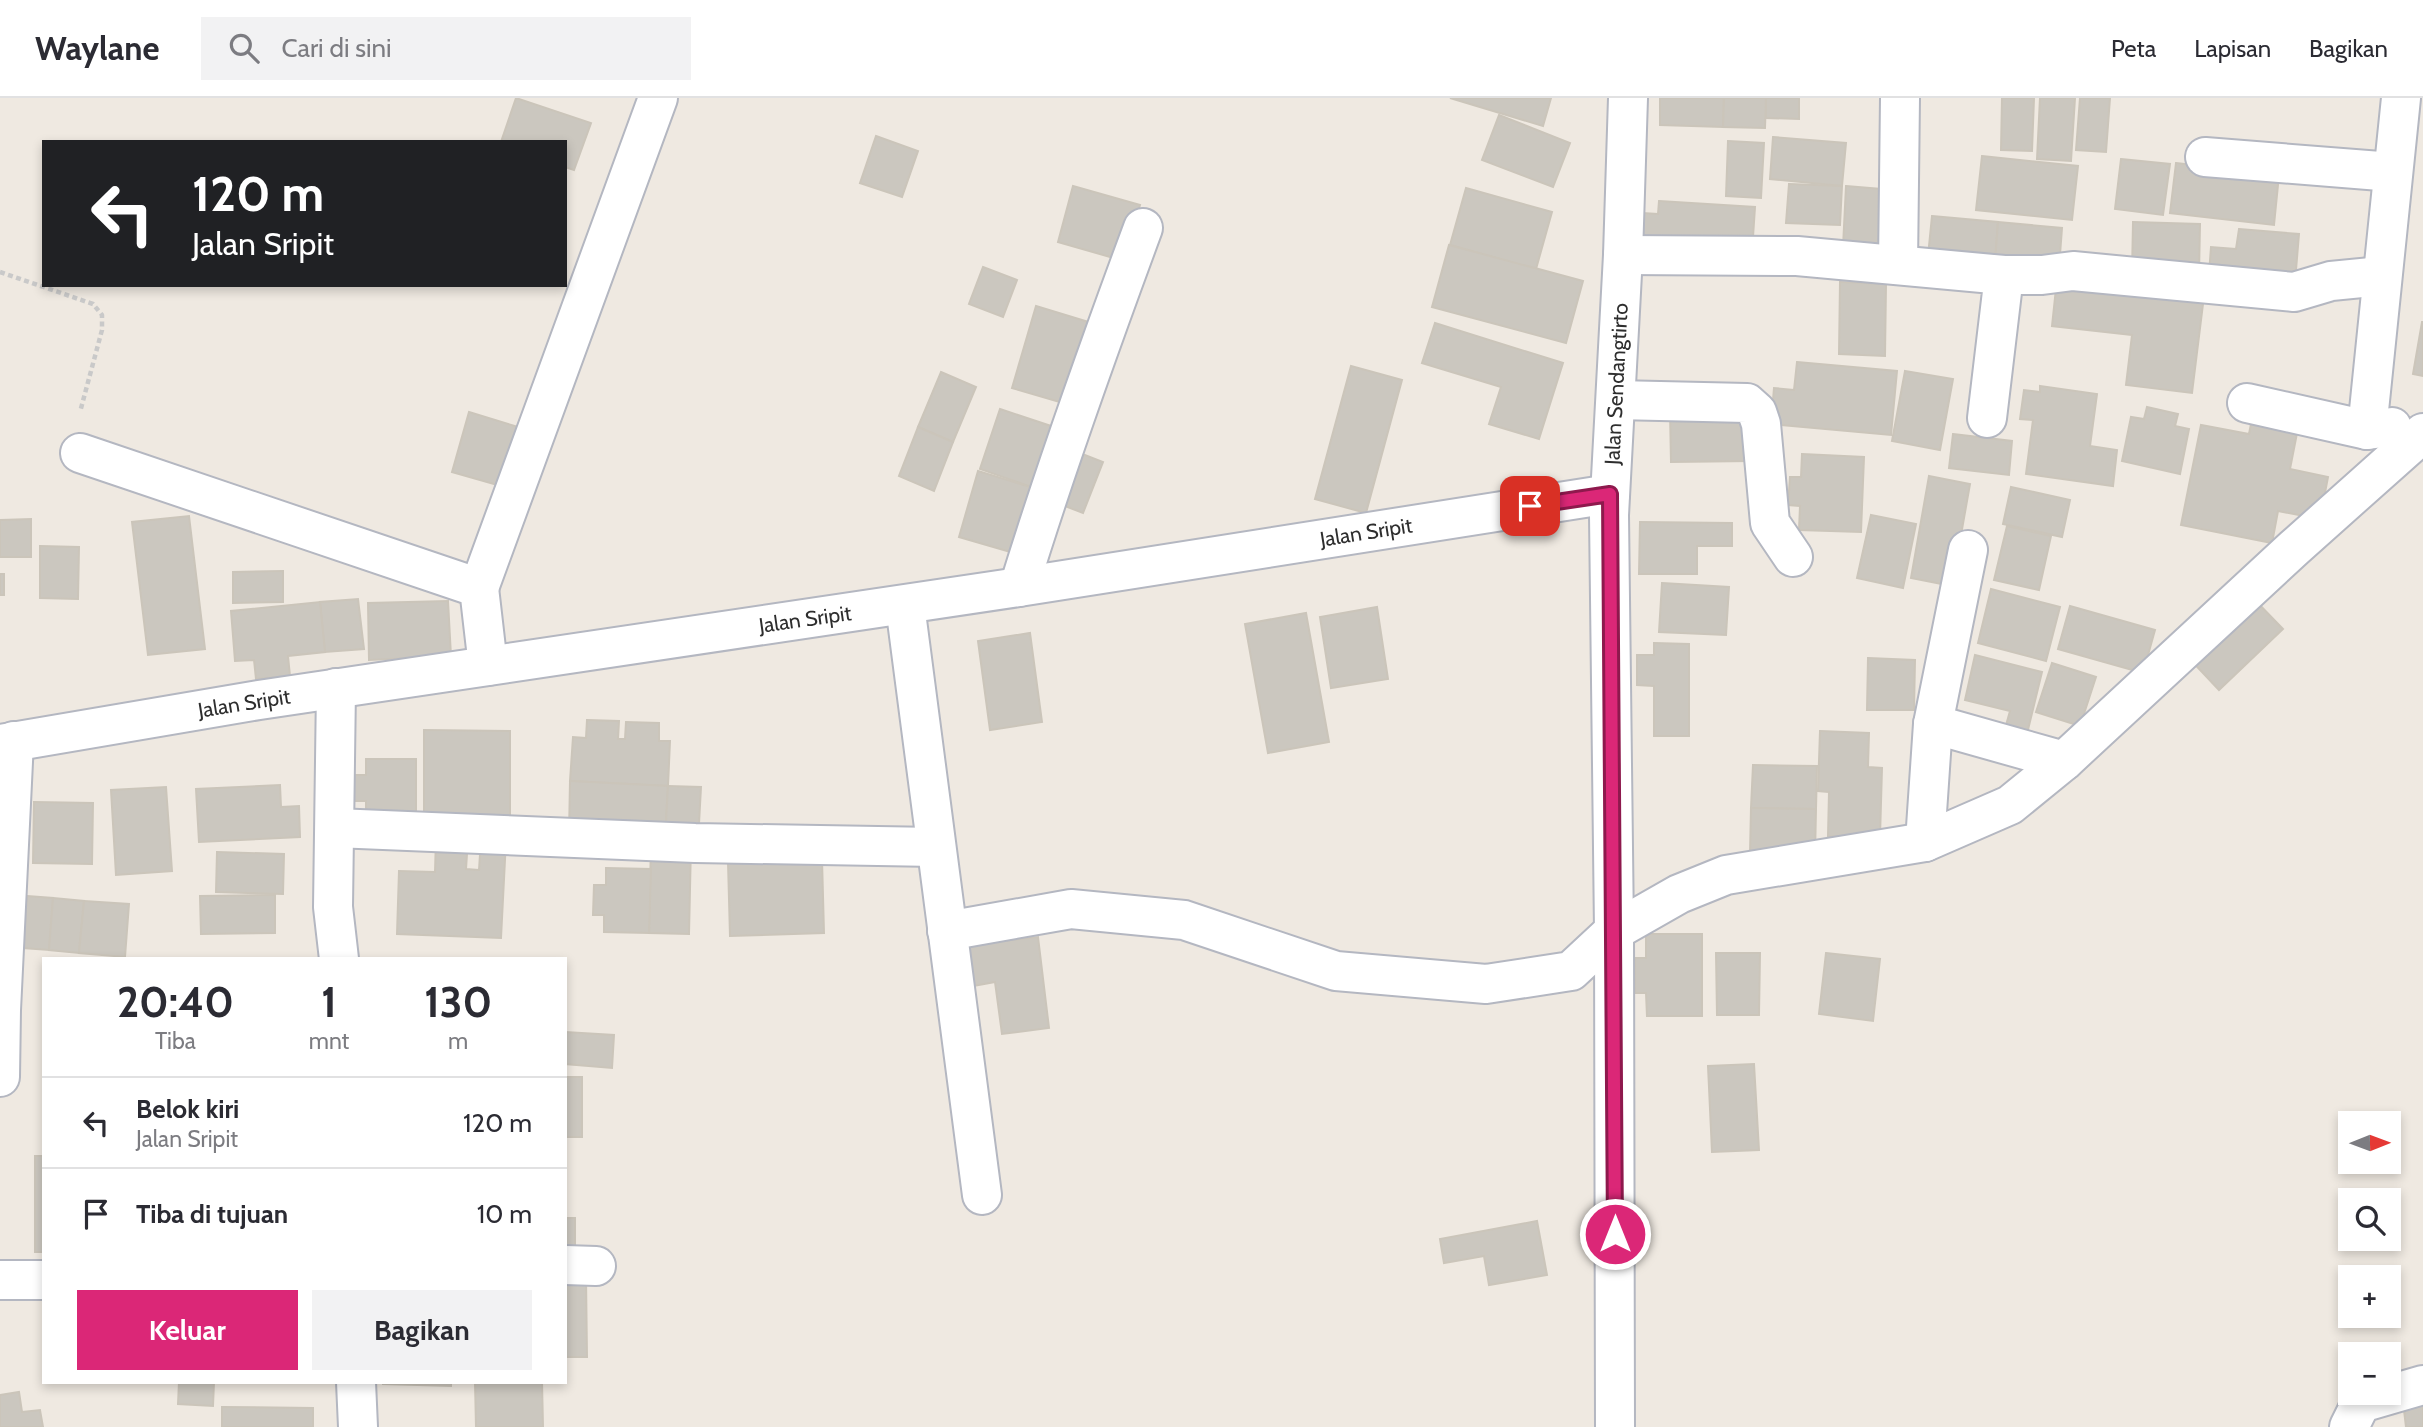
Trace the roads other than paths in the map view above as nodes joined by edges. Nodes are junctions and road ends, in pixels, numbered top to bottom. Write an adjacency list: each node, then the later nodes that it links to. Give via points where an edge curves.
1 (658, 98): 23 (street)
2 (1628, 98): 8 (street, Jalan Sendangtirto)
3 (1900, 98): 9 (street)
4 (2401, 98): 6 (street)
5 (2205, 156): 6 (street)
6 (2393, 172): 11 (street)
7 (1143, 228): 22 (street)
8 (1623, 256): 9 (street, via 1797,256); 12 (street, Jalan Sendangtirto)
9 (1898, 265): 10 (street)
10 (2004, 275): 11 (street, via 2073,271 2294,292 2331,281); 14 (street)
11 (2382, 276): 16 (street)
12 (1616, 400): 19 (street, Jalan Sendangtirto); 21 (street, via 1746,403 1757,412 1770,523)
13 (2247, 403): 16 (street)
14 (1987, 418)
15 (2423, 424): 16 (street)
16 (2367, 430)
17 (2423, 433): 29 (street)
18 (80, 453): 23 (street)
19 (1610, 494): 22 (street, Jalan Sripit); 34 (street, Jalan Sendangtirto)
20 (1968, 550): 27 (street)
21 (1793, 557)
22 (1019, 587): 24 (street, Jalan Sripit)
23 (479, 588): 25 (street)
24 (905, 604): 25 (street, Jalan Sripit); 32 (street)
25 (488, 666): 26 (street, Jalan Sripit)
26 (336, 688): 28 (street, Jalan Sripit); 30 (street)
27 (1933, 724): 29 (street); 31 (street)
28 (7, 743): 36 (street)
29 (2064, 761): 31 (street, via 2010,805)
30 (335, 828): 32 (street, via 695,843); 35 (street, via 333,907)
31 (1925, 842): 34 (street, via 1726,875 1679,894)
32 (936, 847): 33 (street)
33 (947, 931): 34 (street, via 1071,909 1096,911 1184,920 1336,971 1486,984 1571,971); 37 (street)
34 (1614, 931): 43 (street, Jalan Sendangtirto)
35 (339, 957)
36 (0, 1077)
37 (982, 1195)
38 (0, 1280): 39 (street)
39 (42, 1280)
40 (356, 1384): 42 (street)
41 (2423, 1385): 44 (street, via 2361,1403)
42 (358, 1427)
43 (1615, 1427)
44 (2348, 1427)

